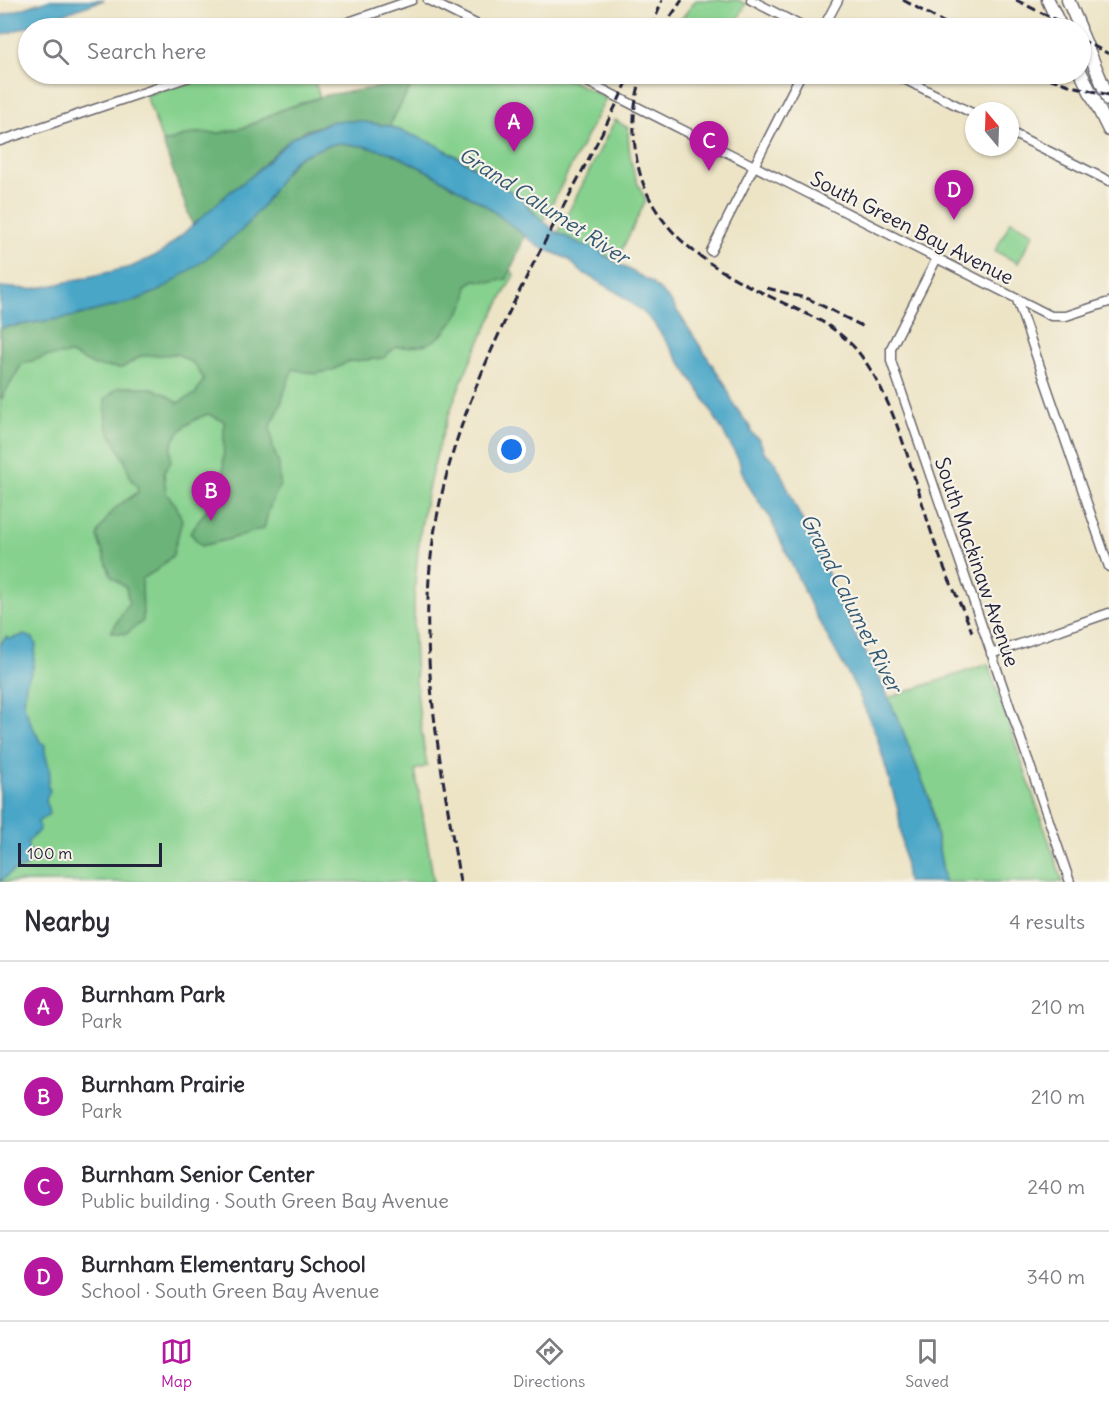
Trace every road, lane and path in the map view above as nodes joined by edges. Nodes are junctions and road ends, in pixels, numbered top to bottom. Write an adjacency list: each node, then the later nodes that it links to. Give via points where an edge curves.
1 (412, 0): 7 (street)
2 (428, 0): 8 (street)
3 (751, 0): 9 (street)
4 (838, 0): 10 (street)
5 (1048, 0): 11 (main road)
6 (1068, 0): 12 (main road)
7 (360, 18)
8 (464, 18)
9 (786, 18)
10 (828, 18)
11 (1056, 18)
12 (1075, 18)
13 (1091, 56): 19 (main road)
14 (168, 84): 23 (street)
15 (592, 84): 24 (street, South Green Bay Avenue)
16 (796, 84): 24 (street)
17 (914, 84): 20 (street)
18 (1086, 84): 21 (main road)
19 (1109, 100)
20 (965, 110)
21 (1109, 130)
22 (1019, 136): 25 (street)
23 (0, 141)
24 (754, 166): 26 (street); 27 (street, South Green Bay Avenue)
25 (1109, 181)
26 (711, 251)
27 (937, 258): 28 (street, South Green Bay Avenue); 32 (street, South Mackinaw Avenue, via 891,348 891,361)
28 (1017, 300): 29 (street, via 1058,317); 30 (street, South Green Bay Avenue)
29 (1109, 302)
30 (1109, 567)
31 (1109, 613): 32 (street)
32 (991, 654): 33 (street, South Mackinaw Avenue)
33 (1070, 882)

